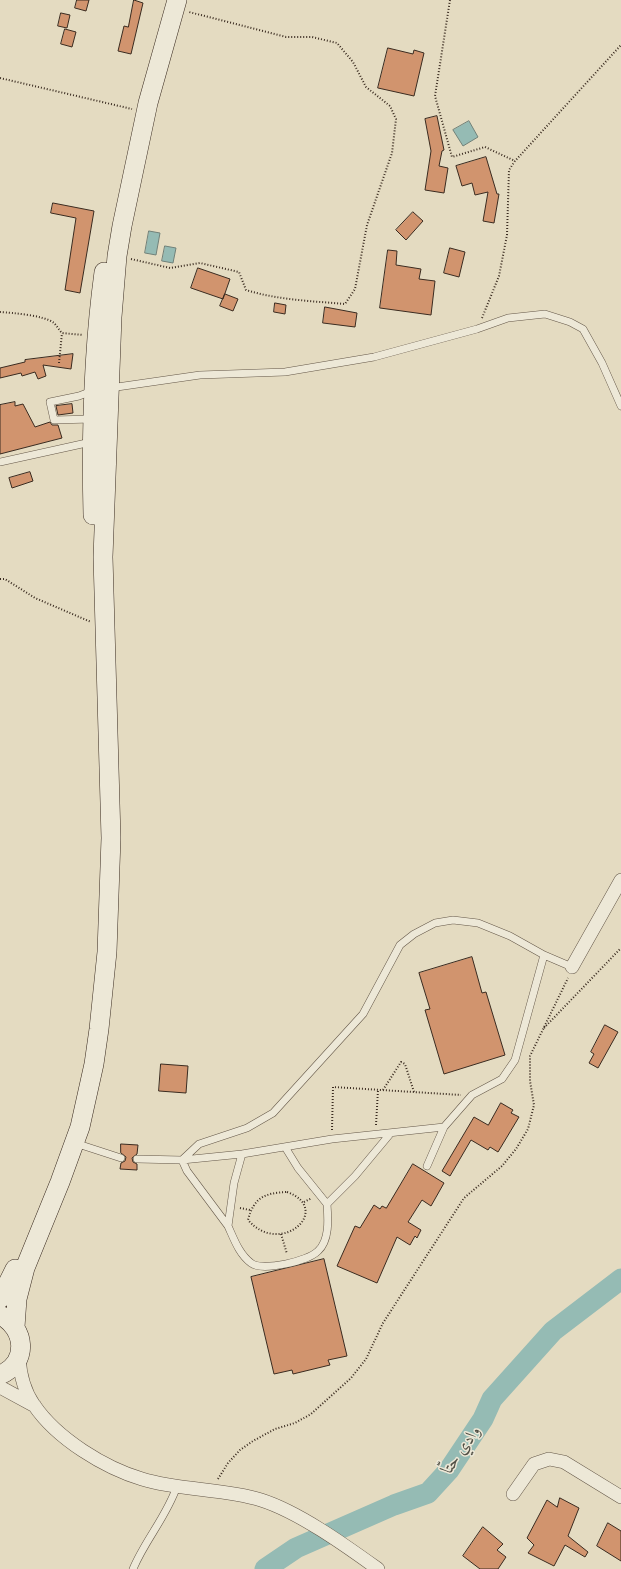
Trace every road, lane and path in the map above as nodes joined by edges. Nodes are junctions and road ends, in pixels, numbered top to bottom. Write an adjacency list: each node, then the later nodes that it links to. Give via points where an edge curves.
1 (450, 0): 6 (path, via 435,96 452,157 485,147)
2 (172, 3): 5 (main road); 7 (main road, via 148,103); 7 (path, via 286,37 312,36 337,43 352,62 366,87 390,106 396,119 392,153 367,225 355,288 344,304 258,294 246,290 239,272 200,263 170,268)
3 (621, 44): 6 (path)
4 (0, 78): 5 (path)
5 (135, 109): 11 (main road, via 106,253)
6 (515, 161): 9 (path, via 509,170 507,235 499,276)
7 (117, 256): 13 (main road, via 112,317)
8 (0, 312): 10 (path, via 53,322)
9 (477, 329): 13 (lane, via 374,357 285,372 200,375); 14 (lane, via 508,318 544,314 570,322 583,329)
10 (62, 333): 11 (path); 12 (path)
11 (96, 337): 13 (main road)
12 (59, 363)
13 (101, 390): 15 (main road); 15 (lane, via 50,402 54,420); 33 (main road, via 111,830 109,910 103,994 94,1064)
14 (621, 406)
15 (92, 419): 16 (main road)
16 (91, 442): 17 (lane); 19 (main road)
17 (0, 462)
18 (0, 579): 19 (path, via 5,579 35,598)
19 (95, 624): 44 (main road, via 99,873 93,991 84,1061 71,1122 60,1157 10,1281)
20 (621, 880): 23 (street)
21 (621, 948): 24 (path)
22 (544, 955): 23 (lane); 28 (lane, via 514,1060 502,1079); 38 (lane, via 510,936 478,923 453,920 435,923 414,934 400,945 363,1014 272,1114 247,1128 199,1144)
23 (572, 967): 24 (path, via 562,993)
24 (542, 1030): 52 (path, via 530,1056 530,1081 534,1105 528,1129 502,1166 464,1198 383,1323 366,1359 351,1378 311,1414 258,1438 240,1450 228,1463)
25 (378, 1089): 26 (path); 31 (path); 32 (path, via 333,1086)
26 (384, 1090): 27 (path); 27 (path, via 401,1062 405,1064)
27 (414, 1092): 28 (path)
28 (472, 1095): 29 (lane)
29 (444, 1127): 30 (lane); 39 (lane)
30 (390, 1134): 31 (lane); 40 (lane, via 355,1176)
31 (375, 1135): 32 (lane)
32 (332, 1140): 34 (lane)
33 (75, 1143): 36 (lane); 46 (main road, via 25,1268 17,1299)
34 (285, 1147): 35 (lane); 40 (lane)
35 (242, 1154): 38 (lane); 41 (lane, via 234,1183)
36 (121, 1158)
37 (137, 1159): 38 (lane)
38 (182, 1160): 41 (lane, via 187,1171)
39 (427, 1166)
40 (327, 1204): 43 (lane, via 326,1238 319,1251 306,1259)
41 (228, 1226): 43 (lane, via 241,1253 252,1264 269,1267)
42 (282, 1234): 42 (path, via 300,1224 305,1216 304,1202 287,1192 260,1197 253,1205 248,1220 260,1232 269,1235); 43 (path)
43 (289, 1263)
44 (0, 1299)
45 (0, 1315): 46 (main road)
46 (15, 1327): 47 (main road, via 20,1336)
47 (19, 1357): 48 (main road, via 12,1367); 50 (street, via 20,1375)
48 (0, 1375)
49 (0, 1387): 50 (street)
50 (35, 1406): 51 (street, via 76,1446 114,1468 143,1480)
51 (177, 1486): 52 (street); 55 (lane, via 168,1509 145,1543)
52 (211, 1490): 56 (street, via 261,1500 284,1509 354,1551)
53 (513, 1494): 54 (street, via 534,1464 549,1459 564,1462)
54 (621, 1497)
55 (133, 1569)
56 (378, 1569)

